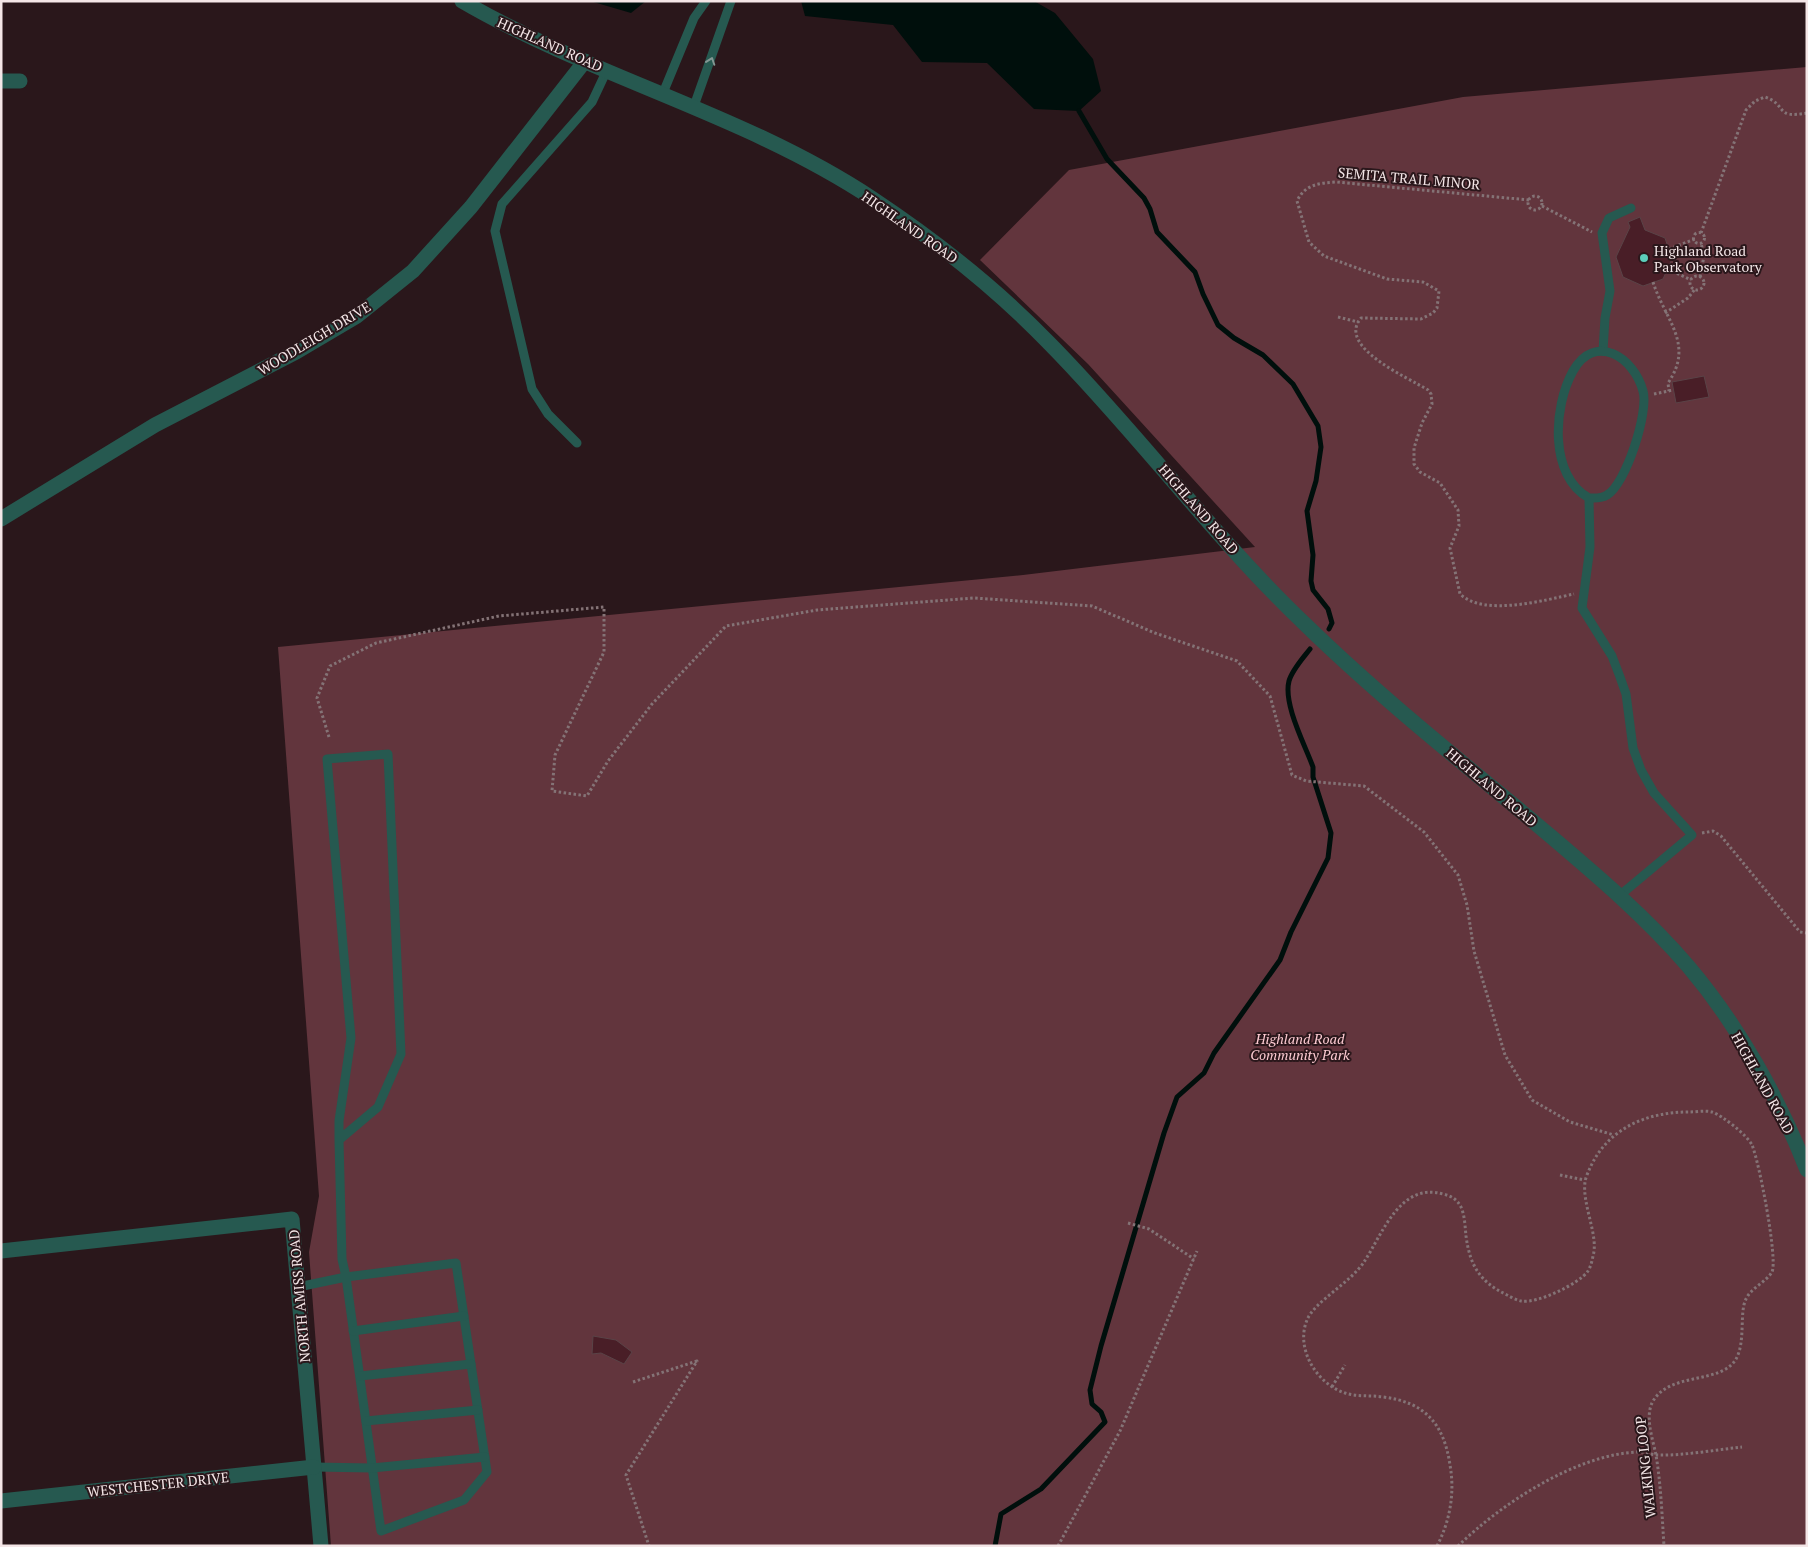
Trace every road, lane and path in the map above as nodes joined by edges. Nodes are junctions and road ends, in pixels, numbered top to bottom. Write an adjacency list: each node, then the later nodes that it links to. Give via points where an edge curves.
1 (462, 1): 4 (street, HIGHLAND ROAD)
2 (706, 1): 8 (lane, via 694,18)
3 (731, 1): 9 (lane, one-way to 3)
4 (585, 61): 5 (street, HIGHLAND ROAD); 31 (street, WOODLEIGH DRIVE, via 458,222 414,271 357,316 296,352 155,425)
5 (606, 70): 8 (street, HIGHLAND ROAD); 29 (lane, via 592,102 502,204 495,231 532,389 548,414)
6 (1, 81): 7 (street)
7 (20, 81)
8 (663, 93): 9 (street, HIGHLAND ROAD)
9 (694, 106): 35 (street, HIGHLAND ROAD, via 781,146 839,178 897,215 967,268 1070,364 1248,566 1306,626)
10 (1807, 113): 14 (path, via 1784,114 1774,100 1765,97 1746,110)
11 (1529, 200): 12 (path, via 1533,209); 12 (path, via 1538,196); 26 (path, SEMITA TRAIL MINOR, via 1336,182 1311,185 1305,189 1297,201 1309,242 1317,252 1382,278 1423,282 1438,291 1437,308 1421,319 1367,317)
12 (1542, 206): 15 (path)
13 (1631, 208): 15 (lane, via 1609,218)
14 (1701, 233): 16 (path, via 1696,234); 17 (path, via 1705,238)
15 (1602, 238): 27 (lane, via 1610,290)
16 (1695, 240): 17 (path); 18 (path)
17 (1701, 243): 20 (path, via 1704,256)
18 (1669, 249)
19 (1668, 269): 21 (path)
20 (1700, 277): 21 (path, via 1693,276); 23 (path, via 1704,283 1702,289)
21 (1691, 280): 23 (path, via 1691,287)
22 (1653, 282): 24 (path)
23 (1695, 289): 24 (path, via 1688,298)
24 (1665, 313): 28 (path, via 1679,341 1680,352 1668,383 1671,391)
25 (1338, 317): 26 (path)
26 (1358, 322): 32 (path, via 1356,334 1366,352 1431,394 1432,404 1414,448 1414,464 1420,472 1440,483 1458,510 1459,526 1450,548 1460,594 1472,601 1508,606)
27 (1603, 351): 28 (lane, via 1617,354 1622,359 1638,380); 30 (lane, via 1589,353 1578,364 1567,386 1558,446 1560,463 1570,483)
28 (1644, 397): 30 (lane, via 1636,446 1615,488 1608,495)
29 (577, 443)
30 (1589, 498): 32 (lane, via 1590,547)
31 (1, 519)
32 (1584, 592): 34 (lane, via 1582,608 1612,656 1626,694 1632,748 1641,770 1654,793)
33 (329, 737): 37 (path, via 318,698 330,666 376,643 499,616 604,607 604,652 555,755 552,790 587,796 608,761 652,704 726,626 817,610 974,598 1092,606 1155,633 1237,661 1270,696 1292,775 1306,781 1364,786 1424,832 1458,875 1467,905 1474,951 1505,1055 1532,1100 1570,1122)
34 (1692, 835): 35 (lane); 36 (path, via 1713,831 1721,836 1800,932)
35 (1619, 896): 39 (street, HIGHLAND ROAD, via 1688,966 1729,1021 1771,1092)
36 (1807, 933)
37 (1614, 1135): 41 (path, WALKING LOOP, via 1594,1159); 58 (path, WALKING LOOP, via 1640,1119 1680,1112 1711,1112 1726,1120 1751,1142 1774,1246 1773,1271 1745,1299 1742,1340 1737,1357 1719,1372 1681,1381 1668,1388 1650,1406 1651,1435)
38 (339, 1140): 38 (lane, via 378,1107 401,1054 388,754 327,759 351,1038); 46 (lane, via 342,1259)
39 (1807, 1170)
40 (1560, 1175): 41 (path)
41 (1584, 1180): 54 (path, via 1595,1251 1588,1272 1570,1286 1534,1300 1521,1301 1483,1281 1470,1258 1464,1218 1456,1199 1440,1193 1423,1192 1403,1203 1386,1223 1353,1278 1314,1308 1307,1319 1304,1351 1315,1370)
42 (1128, 1224): 45 (path, via 1149,1229)
43 (1, 1251): 47 (street, NORTH AMISS ROAD, via 292,1219)
44 (1197, 1251): 45 (path)
45 (1194, 1259): 65 (path, via 1120,1431)
46 (346, 1277): 47 (lane); 48 (lane, via 456,1263); 49 (lane)
47 (298, 1287): 60 (street, NORTH AMISS ROAD)
48 (464, 1316): 49 (lane); 50 (lane)
49 (353, 1331): 52 (lane)
50 (471, 1364): 52 (lane); 55 (lane)
51 (1345, 1365): 54 (path)
52 (360, 1376): 56 (lane)
53 (633, 1382): 64 (path, via 697,1361 626,1475)
54 (1332, 1387): 66 (path, via 1346,1393 1381,1396 1422,1408 1436,1423 1447,1446 1452,1486 1448,1519)
55 (478, 1410): 56 (lane); 59 (lane)
56 (366, 1421): 61 (lane)
57 (1742, 1447): 58 (path)
58 (1656, 1455): 67 (path, via 1622,1454 1563,1474 1512,1501); 68 (path, WALKING LOOP)
59 (485, 1457): 61 (lane); 61 (lane, via 487,1472 464,1500 381,1531)
60 (314, 1467): 61 (lane); 62 (street, WESTCHESTER DRIVE); 63 (street, NORTH AMISS ROAD)
61 (372, 1468)
62 (1, 1501)
63 (321, 1546)
64 (649, 1546)
65 (1058, 1546)
66 (1436, 1546)
67 (1458, 1546)
68 (1664, 1546)

